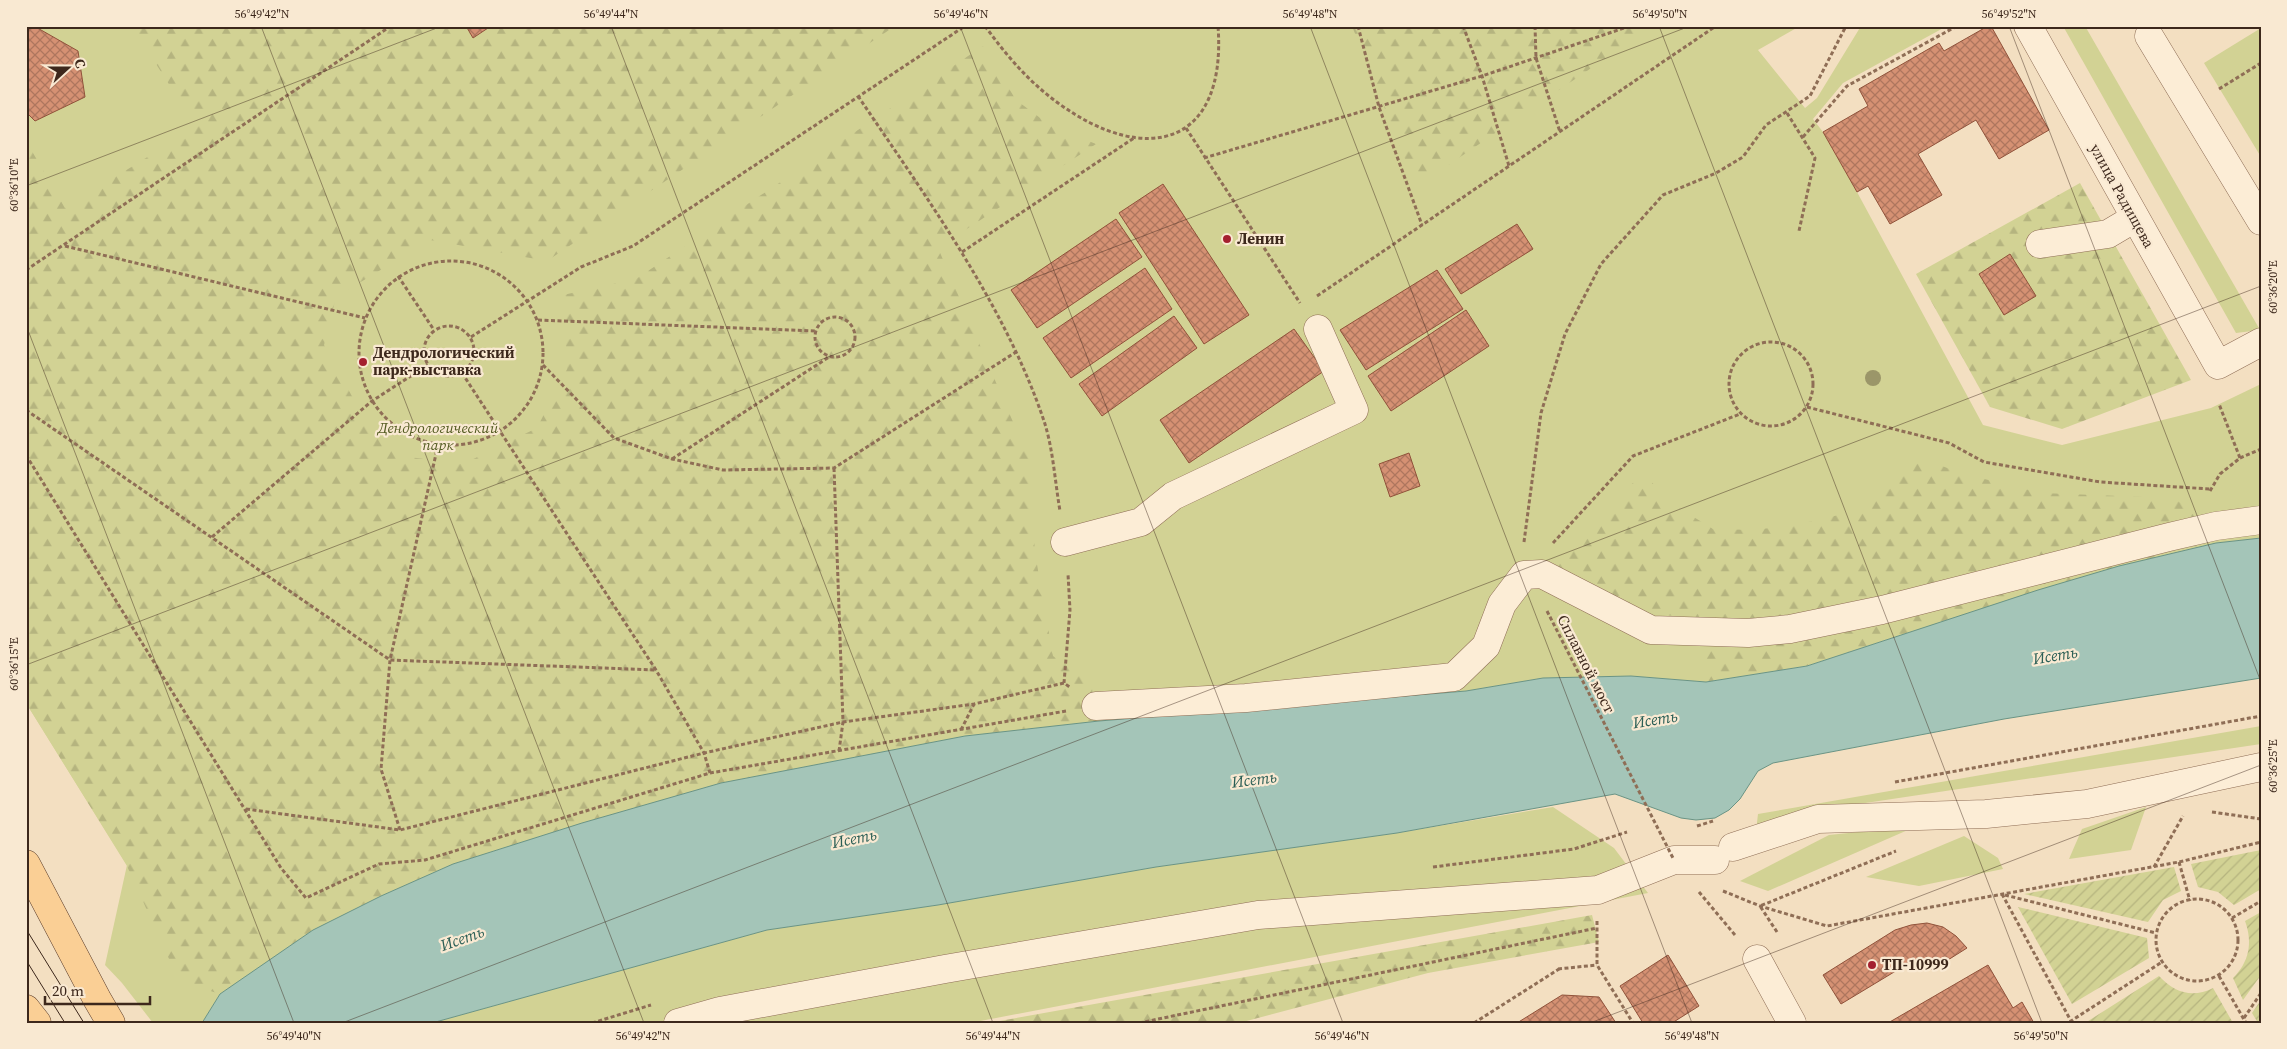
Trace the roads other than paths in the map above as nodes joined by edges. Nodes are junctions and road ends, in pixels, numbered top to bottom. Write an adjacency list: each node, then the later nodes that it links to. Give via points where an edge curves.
1 (2028, 26): 3 (street, улица Радищева)
2 (2153, 29): 4 (street, via 2191,106)
3 (2135, 218): 5 (street, via 2108,234); 7 (street, улица Радищева, via 2218,365)
4 (2260, 219)
5 (2040, 244)
6 (1318, 328): 9 (street, via 1354,410 1173,496 1141,522)
7 (2261, 342)
8 (2261, 520): 10 (street, via 2216,526 1882,610 1790,628 1748,632 1651,630 1542,574 1524,575 1502,604 1486,646 1454,677 1246,698)
9 (1065, 542)
10 (1096, 706)
11 (2261, 767): 15 (street, via 2087,804 1986,814 1818,819 1724,854 1678,864 1598,890 1258,915 945,969)
12 (26, 864): 17 (main road)
13 (1757, 959): 19 (street)
14 (26, 1009): 16 (main road)
15 (712, 1017): 18 (street)
16 (36, 1023)
17 (111, 1023)
18 (678, 1023)
19 (1792, 1023)

